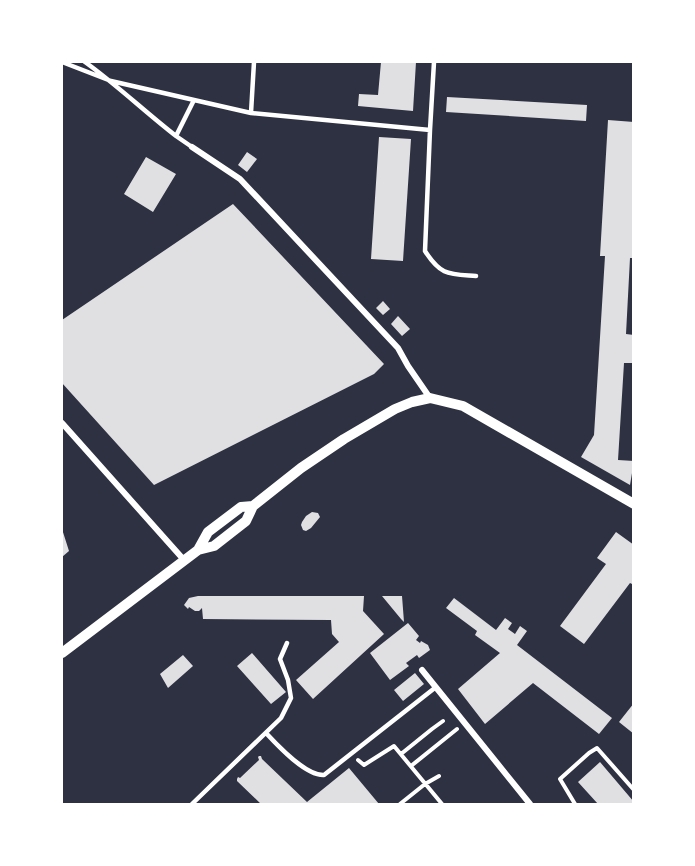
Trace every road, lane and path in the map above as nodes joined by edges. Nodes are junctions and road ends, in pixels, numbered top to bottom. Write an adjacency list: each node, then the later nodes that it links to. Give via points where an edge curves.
1 (62, 62): 5 (lane)
2 (86, 62): 5 (lane)
3 (254, 62): 7 (lane)
4 (434, 62): 8 (lane)
5 (111, 81): 6 (lane); 9 (lane)
6 (194, 100): 7 (lane); 9 (lane)
7 (251, 113): 8 (lane)
8 (430, 130): 11 (lane, via 425,251 433,264 445,272)
9 (176, 136): 10 (lane)
10 (192, 147): 12 (street, via 240,179 398,348)
11 (476, 276)
12 (430, 398): 14 (street, via 463,406); 15 (street, via 395,409 344,439 253,506 241,507 208,532 198,550)
13 (62, 423): 15 (street)
14 (633, 500)
15 (184, 560): 17 (street)
16 (287, 643): 22 (lane, via 280,659 291,698 281,718)
17 (62, 653)
18 (422, 669): 19 (street)
19 (436, 686): 21 (street); 22 (lane, via 324,775 288,758)
20 (443, 721): 23 (path)
21 (465, 722): 25 (path); 32 (street)
22 (266, 733): 29 (lane)
23 (401, 754): 24 (path, via 394,746); 25 (path)
24 (364, 765)
25 (411, 766): 27 (path)
26 (439, 776): 27 (path)
27 (425, 784): 30 (path); 31 (path)
28 (633, 790): 33 (path, via 597,748 560,779)
29 (192, 804)
30 (400, 804)
31 (442, 804)
32 (530, 804)
33 (575, 804)

